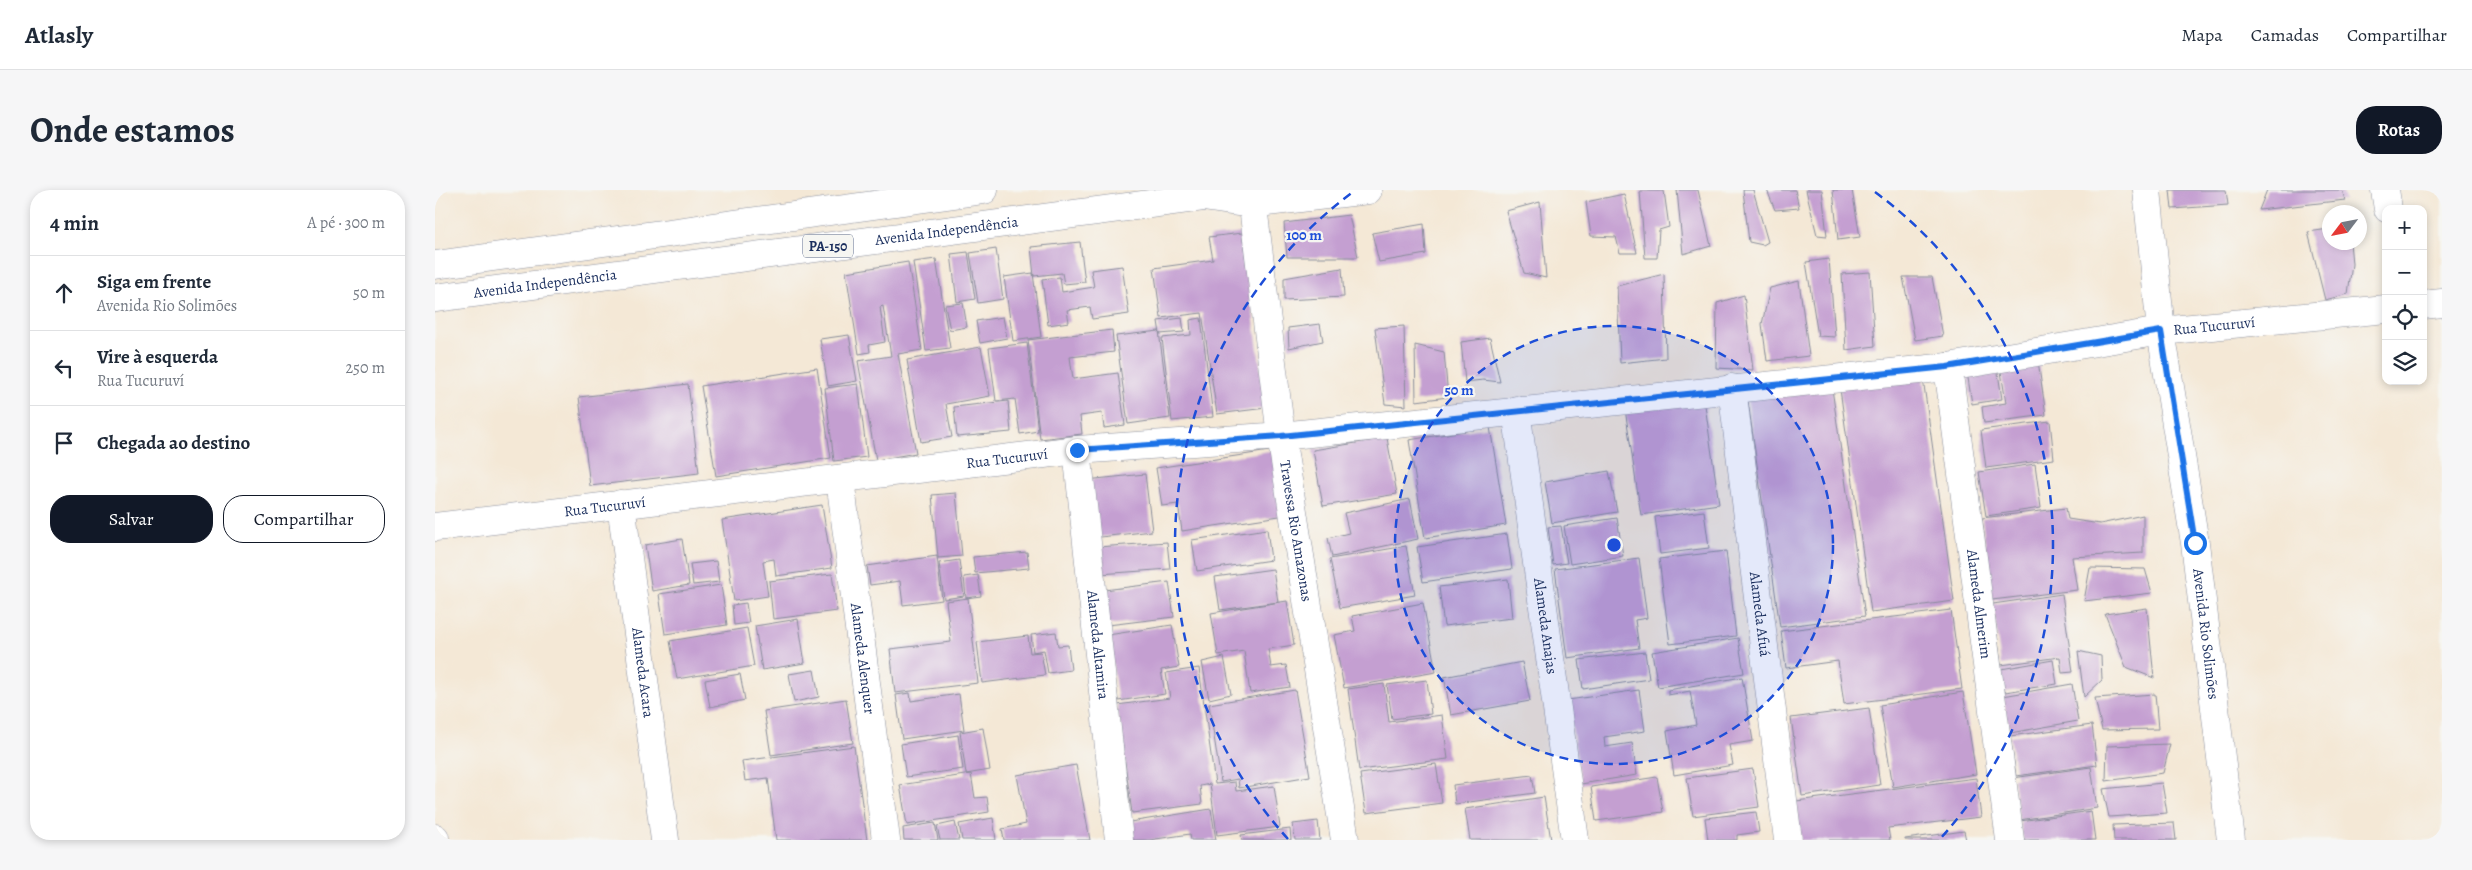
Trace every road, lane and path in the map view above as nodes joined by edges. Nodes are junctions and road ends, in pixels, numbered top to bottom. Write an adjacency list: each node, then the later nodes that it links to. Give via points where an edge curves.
1 (984, 190): 8 (street, PA-150)
2 (1368, 190): 6 (street, Avenida Independência)
3 (2147, 190): 13 (street, Avenida Rio Solimões)
4 (2385, 190): 7 (street)
5 (1212, 193): 6 (street, Avenida Independência); 9 (street, Avenida Independência / PA-150)
6 (1251, 197): 17 (street, Travessa Rio Amazonas)
7 (2387, 205)
8 (435, 265)
9 (435, 298)
10 (2442, 303): 11 (street)
11 (2427, 305)
12 (2382, 309): 13 (street, Rua Tucuruví)
13 (2161, 331): 14 (street, Rua Tucuruví); 29 (street, Avenida Rio Solimões, via 2195,543)
14 (1947, 367): 15 (street, Rua Tucuruví); 28 (street, Alameda Almerim)
15 (1732, 388): 16 (street, Rua Tucuruví); 27 (street, Alameda Afuá)
16 (1516, 410): 17 (street, Rua Tucuruví); 26 (street, Alameda Anajas)
17 (1281, 436): 18 (street, Rua Tucuruví); 25 (street, Travessa Rio Amazonas)
18 (1077, 450): 19 (street, Rua Tucuruví); 24 (street, Alameda Altamira)
19 (840, 479): 20 (street, Rua Tucuruví); 23 (street, Alameda Alenquer)
20 (621, 504): 21 (street, Rua Tucuruví); 22 (street, Alameda Acara)
21 (435, 527)
22 (665, 840)
23 (886, 840)
24 (1119, 840)
25 (1345, 840)
26 (1575, 840)
27 (1788, 840)
28 (2010, 840)
29 (2231, 840)

